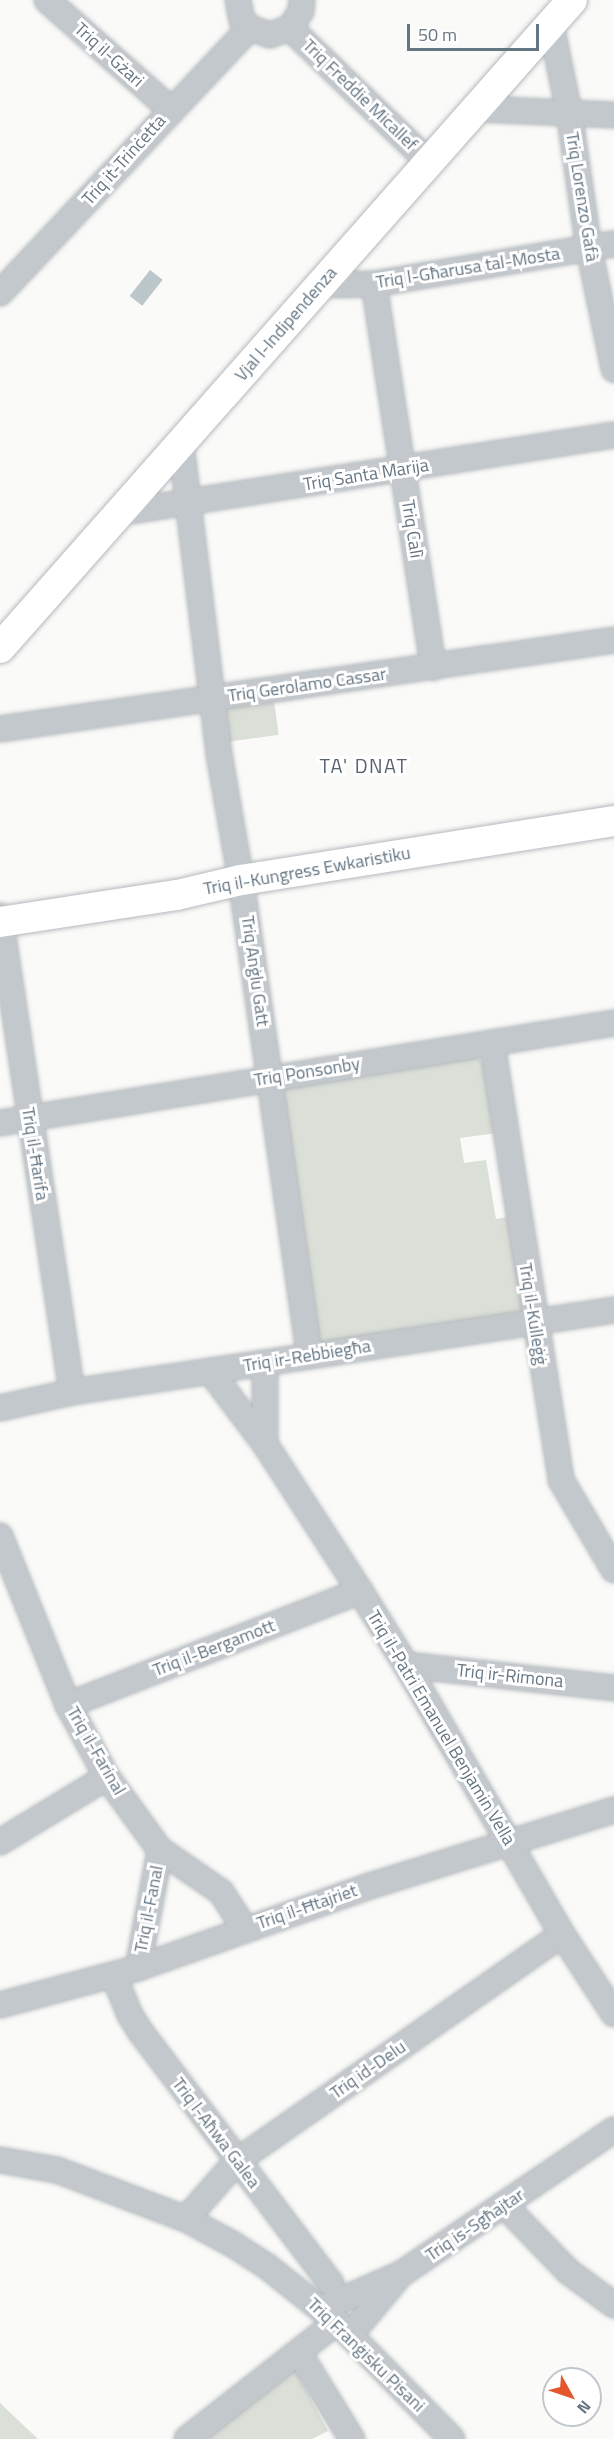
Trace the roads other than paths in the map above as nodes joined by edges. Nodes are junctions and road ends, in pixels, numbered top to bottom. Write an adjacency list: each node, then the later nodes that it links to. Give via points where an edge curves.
1 (47, 0): 8 (street, Triq il-Gżari)
2 (238, 0): 6 (street, via 242,20)
3 (302, 0): 7 (street, via 301,11)
4 (572, 0): 5 (main road, Vjal l-Indipendenza)
5 (551, 25): 9 (main road, Vjal l-Indipendenza); 10 (street, Triq Lorenzo Gafà)
6 (250, 28): 7 (street, via 270,35); 8 (street, Triq it-Trinċetta)
7 (290, 28): 12 (street, Triq Freddie Micallef)
8 (170, 109): 17 (street, Triq it-Trinċetta)
9 (478, 109): 10 (street); 12 (main road, Vjal l-Indipendenza)
10 (569, 112): 11 (street); 14 (street, Triq Lorenzo Gafà)
11 (614, 115)
12 (429, 162): 16 (main road, Vjal l-Indipendenza)
13 (614, 244): 14 (street, Triq l-Għarusa tal-Mosta)
14 (589, 249): 15 (street, Triq l-Għarusa tal-Mosta); 18 (street, Triq Lorenzo Gafà)
15 (374, 284): 16 (street, Triq l-Għarusa tal-Mosta); 21 (street, Triq Calì)
16 (321, 285): 20 (main road, Vjal l-Indipendenza)
17 (0, 293)
18 (614, 369)
19 (614, 435): 21 (street, Triq Santa Marija)
20 (181, 444): 22 (street, Triq Anġlu Gatt); 23 (main road, Vjal l-Indipendenza)
21 (403, 469): 22 (street, Triq Santa Marija); 26 (street, Triq Calì)
22 (188, 503): 23 (street, Triq Santa Marija); 27 (street, Triq Anġlu Gatt)
23 (118, 513): 25 (main road, Vjal l-Indipendenza)
24 (614, 640): 26 (street, Triq Gerolamo Cassar)
25 (0, 648)
26 (433, 667): 27 (street, Triq Gerolamo Cassar)
27 (211, 698): 28 (street, Triq Gerolamo Cassar); 30 (street, Triq Anġlu Gatt)
28 (0, 729)
29 (614, 821): 30 (main road, Triq il-Kungress Ewkaristiku)
30 (241, 879): 31 (main road, Triq il-Kungress Ewkaristiku, via 177,895); 34 (street, Triq Anġlu Gatt)
31 (0, 920): 35 (street, Triq il-Ħarifa)
32 (614, 1023): 33 (street, Triq Ponsonby)
33 (492, 1043): 34 (street, Triq Ponsonby); 38 (street, Triq il-Kulleġġ)
34 (271, 1078): 35 (street, Triq Ponsonby); 39 (street, Triq Anġlu Gatt)
35 (29, 1118): 36 (street, Triq Ponsonby); 42 (street, Triq il-Ħarifa)
36 (0, 1123)
37 (614, 1310): 38 (street, Triq ir-Rebbiegħa)
38 (534, 1322): 39 (street, Triq ir-Rebbiegħa); 46 (street, Triq il-Kulleġġ, via 561,1480)
39 (310, 1356): 40 (street, Triq ir-Rebbiegħa)
40 (265, 1363): 41 (street, Triq ir-Rebbiegħa); 44 (street)
41 (210, 1371): 42 (street, Triq ir-Rebbiegħa); 44 (street, Triq il-Patri Emanuel Benjamin Vella)
42 (72, 1392): 43 (street, Triq ir-Rebbiegħa)
43 (0, 1408)
44 (265, 1444): 47 (street, Triq il-Patri Emanuel Benjamin Vella)
45 (0, 1536): 50 (street, Triq il-Farinal)
46 (614, 1570)
47 (360, 1591): 48 (street, Triq il-Patri Emanuel Benjamin Vella); 50 (street, Triq il-Bergamott)
48 (406, 1665): 49 (street, Triq ir-Rimona); 54 (street, Triq il-Patri Emanuel Benjamin Vella)
49 (614, 1688)
50 (68, 1705): 51 (street, Triq il-Farinal)
51 (107, 1777): 53 (street); 55 (street, Triq il-Farinal)
52 (614, 1810): 54 (street, Triq il-Ħtajriet)
53 (0, 1842)
54 (509, 1842): 56 (street, Triq il-Ħtajriet); 57 (street, Triq il-Patri Emanuel Benjamin Vella)
55 (160, 1850): 56 (street, Triq il-Farinal, via 222,1892); 58 (street, Triq il-Fanal)
56 (244, 1929): 58 (street, Triq il-Ħtajriet)
57 (562, 1934): 61 (street, Triq il-Patri Emanuel Benjamin Vella); 64 (street, Triq id-Delu)
58 (138, 1968): 59 (street, Triq il-Ħtajriet)
59 (114, 1976): 60 (street, Triq il-Ħtajriet); 64 (street, Triq l-Aħwa Galea, via 140,2031)
60 (0, 2006)
61 (614, 2014)
62 (614, 2130): 67 (street, Triq is-Sgħajtar)
63 (0, 2160): 66 (street, Triq Franġisku Pisani, via 57,2170)
64 (237, 2161): 68 (street, Triq id-Delu); 70 (street, Triq l-Aħwa Galea)
65 (0, 2177): 66 (street)
66 (95, 2185): 68 (street, Triq Franġisku Pisani)
67 (504, 2205): 69 (street, Triq is-Sgħajtar); 71 (street, via 569,2272)
68 (186, 2219): 72 (street, Triq Franġisku Pisani, via 268,2267)
69 (401, 2274): 72 (street, Triq is-Sgħajtar); 72 (street)
70 (331, 2284)
71 (614, 2305)
72 (336, 2322): 73 (street, Triq is-Sgħajtar); 76 (street, Triq Franġisku Pisani)
73 (299, 2353): 74 (street, Triq is-Sgħajtar); 75 (street)
74 (187, 2439)
75 (352, 2439)
76 (452, 2439)

